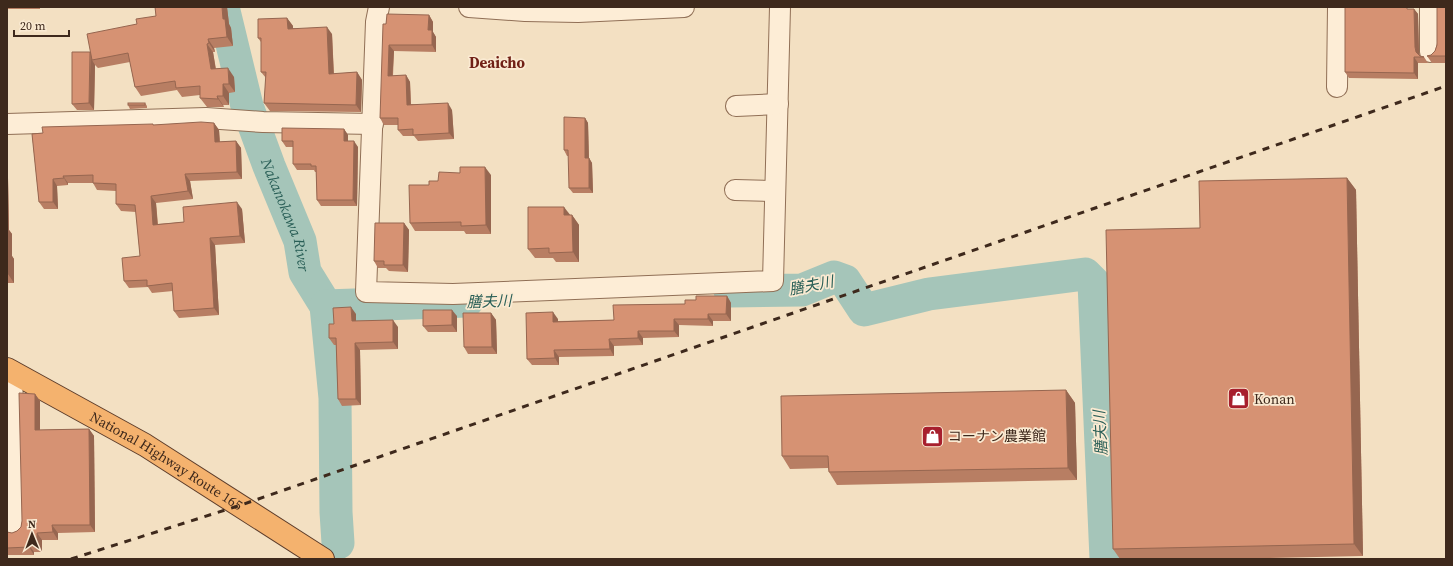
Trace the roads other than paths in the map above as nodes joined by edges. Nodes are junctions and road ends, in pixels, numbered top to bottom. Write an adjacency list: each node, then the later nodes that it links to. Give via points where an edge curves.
1 (379, 7): 13 (street, via 376,22)
2 (469, 7): 7 (street, via 578,12)
3 (684, 7): 7 (street)
4 (780, 7): 10 (street)
5 (1338, 7): 9 (street)
6 (1430, 7): 8 (street)
7 (650, 8)
8 (1430, 52)
9 (1337, 87)
10 (778, 104): 11 (street); 15 (street)
11 (736, 106)
12 (7, 124): 13 (street, via 206,118)
13 (373, 124): 15 (street, via 366,292 454,294 773,281)
14 (735, 190): 15 (street)
15 (775, 191)
16 (10, 370): 17 (street); 18 (highway, National Highway Route 165, via 145,445)
17 (16, 529)
18 (323, 559)

